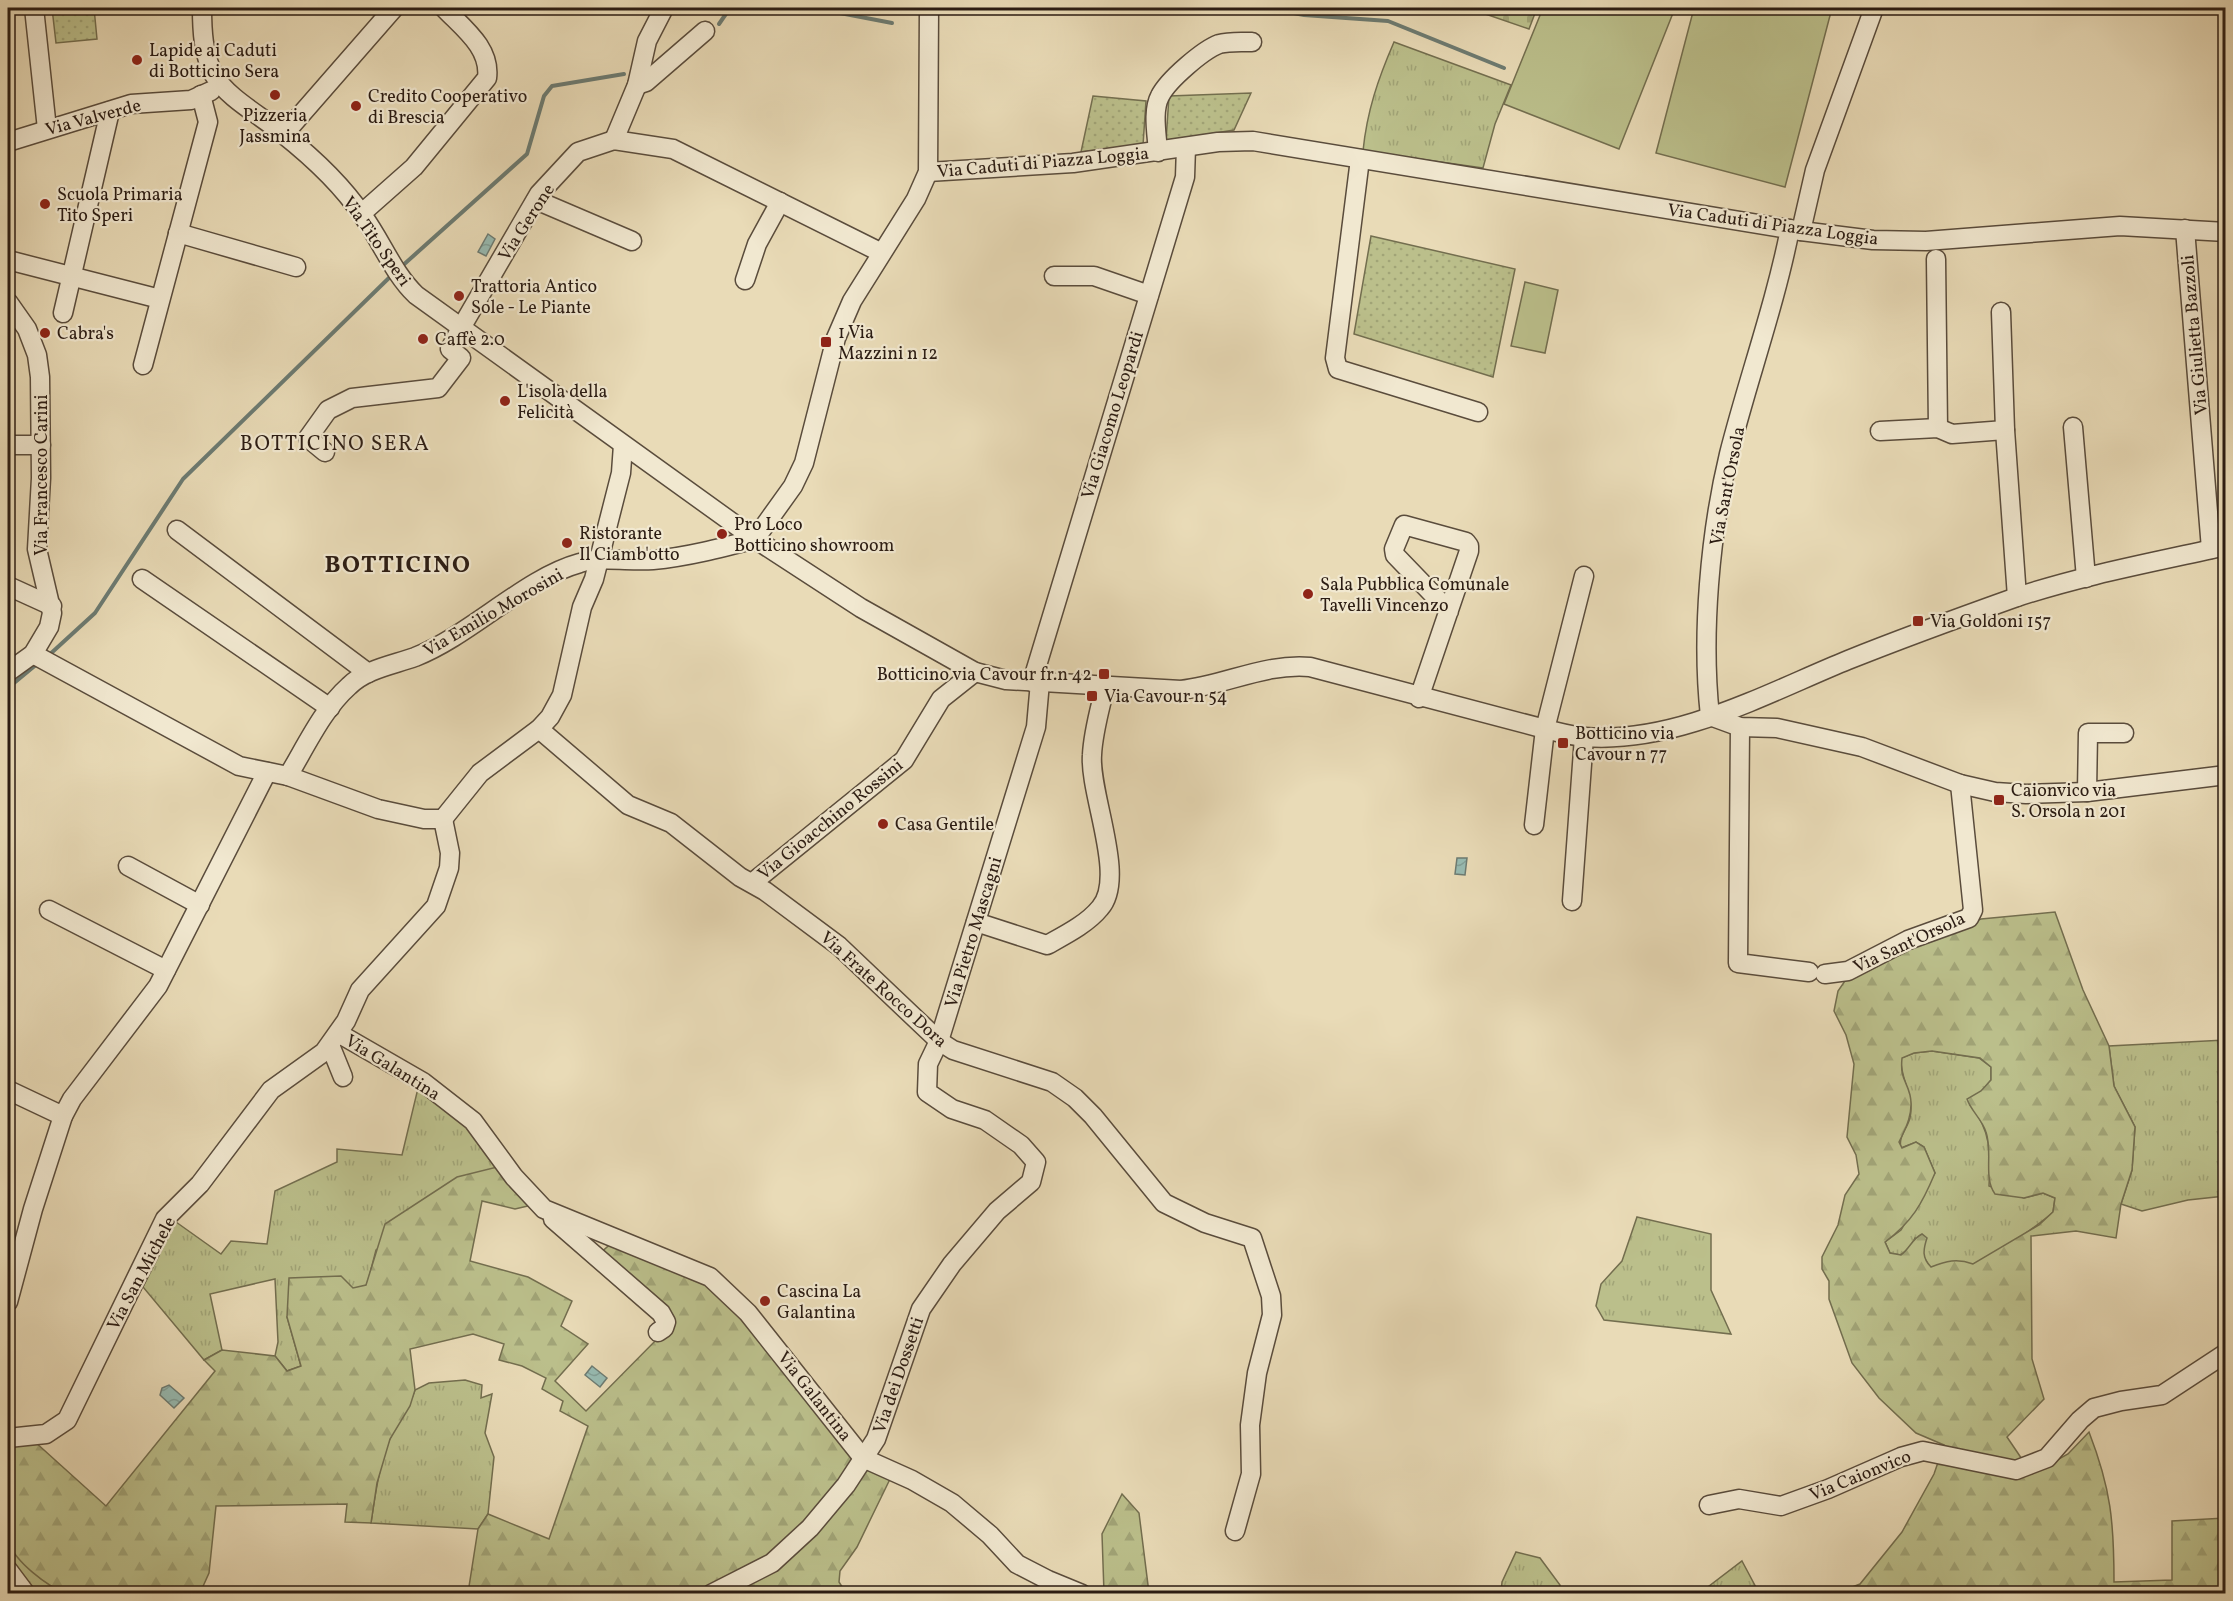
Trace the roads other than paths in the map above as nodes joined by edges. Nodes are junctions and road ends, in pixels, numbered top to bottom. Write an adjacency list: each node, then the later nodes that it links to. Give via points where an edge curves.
1 (34, 8): 15 (street)
2 (202, 8): 10 (street, via 205,45)
3 (394, 8): 16 (street)
4 (444, 8): 25 (street, via 486,55 487,78 414,167)
5 (664, 8): 11 (street, via 647,41)
6 (929, 8): 22 (street)
7 (1874, 8): 27 (street, Via Sant'Orsola)
8 (705, 31): 11 (street, via 646,82)
9 (1252, 42): 20 (street, Via Caduti di Piazza Loggia, via 1220,44 1178,75 1160,97 1156,121)
10 (218, 80): 12 (street, Via Valverde); 13 (street); 16 (street, Via Tito Speri)
11 (637, 85): 17 (street)
12 (201, 95): 13 (street, Via Valverde); 29 (street, via 208,122)
13 (181, 101): 14 (street, Via Valverde, via 142,102)
14 (110, 111): 15 (street, Via Valverde); 35 (street)
15 (47, 129): 18 (street, Via Valverde)
16 (284, 134): 25 (street, Via Tito Speri)
17 (614, 140): 23 (street, Via Gerone, via 578,152); 24 (street, Via Gerone, via 673,148)
18 (8, 142)
19 (1186, 147): 20 (street, Via Caduti di Piazza Loggia); 21 (street, Via Caduti di Piazza Loggia, via 1253,141); 38 (street, Via Giacomo Leopardi, via 1185,177)
20 (1158, 152): 22 (street, Via Caduti di Piazza Loggia, via 1072,163)
21 (1360, 159): 27 (street, Via Caduti di Piazza Loggia); 45 (street, via 1335,358 1338,369)
22 (928, 172): 31 (street, via 916,199)
23 (536, 200): 30 (street); 43 (street, Via Gerone)
24 (780, 202): 31 (street, Via Gerone); 37 (street, via 757,244)
25 (362, 213): 43 (street, Via Tito Speri, via 404,284)
26 (2185, 229): 27 (street, Via Caduti di Piazza Loggia, via 2120,226 1926,241 1873,240); 28 (street, Via Caduti di Piazza Loggia); 56 (street, Via Giulietta Bazzoli)
27 (1796, 230): 73 (street, Via Sant'Orsola, via 1729,455 1718,516 1705,670)
28 (2226, 232)
29 (178, 233): 34 (street); 39 (street)
30 (632, 241)
31 (880, 252): 55 (street, via 836,338 804,463 793,486)
32 (1936, 259): 47 (street)
33 (8, 260): 35 (street)
34 (296, 267)
35 (71, 276): 39 (street); 42 (street)
36 (1054, 276): 38 (street, via 1094,276)
37 (745, 280)
38 (1149, 295): 68 (street, Via Giacomo Leopardi)
39 (160, 299): 44 (street)
40 (8, 302): 51 (street, Via Francesco Carini, via 27,329 37,355)
41 (2001, 312): 48 (street)
42 (63, 313)
43 (461, 328): 52 (street, Via Tito Speri); 53 (street, Via Gerone, via 450,349 461,358 438,388 352,398 328,410 308,438)
44 (143, 365)
45 (1478, 412)
46 (2073, 426): 59 (street)
47 (1938, 428): 48 (street, via 1952,434); 49 (street)
48 (2005, 430): 62 (street)
49 (1880, 431)
50 (8, 445): 51 (street)
51 (41, 445): 63 (street, Via Francesco Carini, via 37,549)
52 (623, 445): 55 (street, Via Tito Speri); 57 (street, via 621,473)
53 (325, 452)
54 (177, 530): 67 (street)
55 (755, 539): 57 (street, Via Emilio Morosini, via 713,551 652,560); 66 (street, Via Tito Speri, via 861,608)
56 (2218, 548): 59 (street, Via Tito Speri)
57 (597, 560): 67 (street, Via Emilio Morosini, via 552,574 427,651); 76 (street, via 562,695)
58 (1584, 576): 77 (street)
59 (2086, 578): 62 (street, Via Tito Speri)
60 (142, 579): 72 (street)
61 (8, 586): 63 (street)
62 (2017, 597): 71 (street, Via Tito Speri, via 1884,645)
63 (52, 606): 65 (street, via 48,627)
64 (1449, 611): 64 (street, via 1469,546 1404,525 1395,555); 70 (street)
65 (26, 661): 80 (street, via 228,761)
66 (975, 672): 68 (street, Via Tito Speri); 88 (street, Via Gioacchino Rossini, via 941,699 904,760)
67 (368, 673): 72 (street, Via Emilio Morosini, via 349,685)
68 (1036, 682): 69 (street, Via Tito Speri); 92 (street, Via Pietro Mascagni, via 1036,728)
69 (1105, 687): 70 (street, Via Tito Speri, via 1181,690 1293,666 1310,667); 92 (street, via 1091,756 1109,859 1110,882 1102,907 1047,945)
70 (1419, 698): 77 (street, Via Tito Speri)
71 (1755, 698): 73 (street, Via Tito Speri); 75 (street, via 1760,714)
72 (330, 708): 82 (street, Via Emilio Morosini)
73 (1710, 716): 74 (street); 79 (street, Via Tito Speri, via 1649,732)
74 (1740, 727): 75 (street); 83 (street, Via Sant'Orsola, via 1738,963 1817,973 1848,971 1908,940 1969,918 1973,910)
75 (1777, 728): 83 (street, via 1862,747)
76 (539, 729): 85 (street, via 480,773); 88 (street, Via Frate Rocco Dora, via 628,805 671,823)
77 (1545, 729): 79 (street, Via Tito Speri); 86 (street)
78 (2124, 733): 84 (street, via 2088,734)
79 (1584, 737): 89 (street)
80 (267, 772): 82 (street); 90 (street)
81 (2226, 775): 84 (street)
82 (288, 776): 85 (street, via 378,809)
83 (1960, 784): 84 (street, via 2026,794)
84 (2087, 792)
85 (443, 819): 94 (street, Via San Michele, via 449,868 436,906 360,990)
86 (1534, 825)
87 (128, 866): 90 (street)
88 (752, 883): 95 (street, Via Frate Rocco Dora, via 839,946)
89 (1572, 901)
90 (200, 905): 93 (street)
91 (49, 910): 93 (street)
92 (976, 922): 95 (street, Via Pietro Mascagni)
93 (166, 970): 98 (street)
94 (334, 1039): 96 (street); 99 (street, Via Galantina, via 423,1082 472,1121); 103 (street, Via San Michele, via 324,1052 271,1090 200,1185 165,1219 67,1420 46,1434)
95 (939, 1041): 104 (street, Via dei Dossetti, via 927,1064 927,1092 952,1109 985,1120 1021,1144 1036,1162 1030,1182 997,1211 952,1264 921,1309 876,1439); 106 (street, Via Frate Rocco Dora, via 953,1050 1052,1082 1094,1116 1164,1203 1204,1223 1252,1238 1271,1296 1272,1315 1257,1373 1250,1425 1251,1474)
96 (343, 1077)
97 (8, 1090): 98 (street)
98 (63, 1116): 100 (street)
99 (544, 1209): 101 (street, Via Galantina, via 661,1313 666,1322); 104 (street, Via Galantina, via 711,1277 748,1313)
100 (8, 1302)
101 (658, 1332)
102 (2226, 1353): 105 (street, Via Caionvico, via 2162,1395 2094,1408 2047,1458 2016,1470 1923,1451 1780,1506 1739,1499)
103 (8, 1438)
104 (864, 1458): 109 (street, Via dei Dossetti, via 810,1528 771,1563); 110 (street, Via Galantina, via 952,1503 1017,1564)
105 (1709, 1505)
106 (1235, 1531)
107 (8, 1570): 108 (street)
108 (27, 1593)
109 (711, 1593)
110 (1082, 1593)

